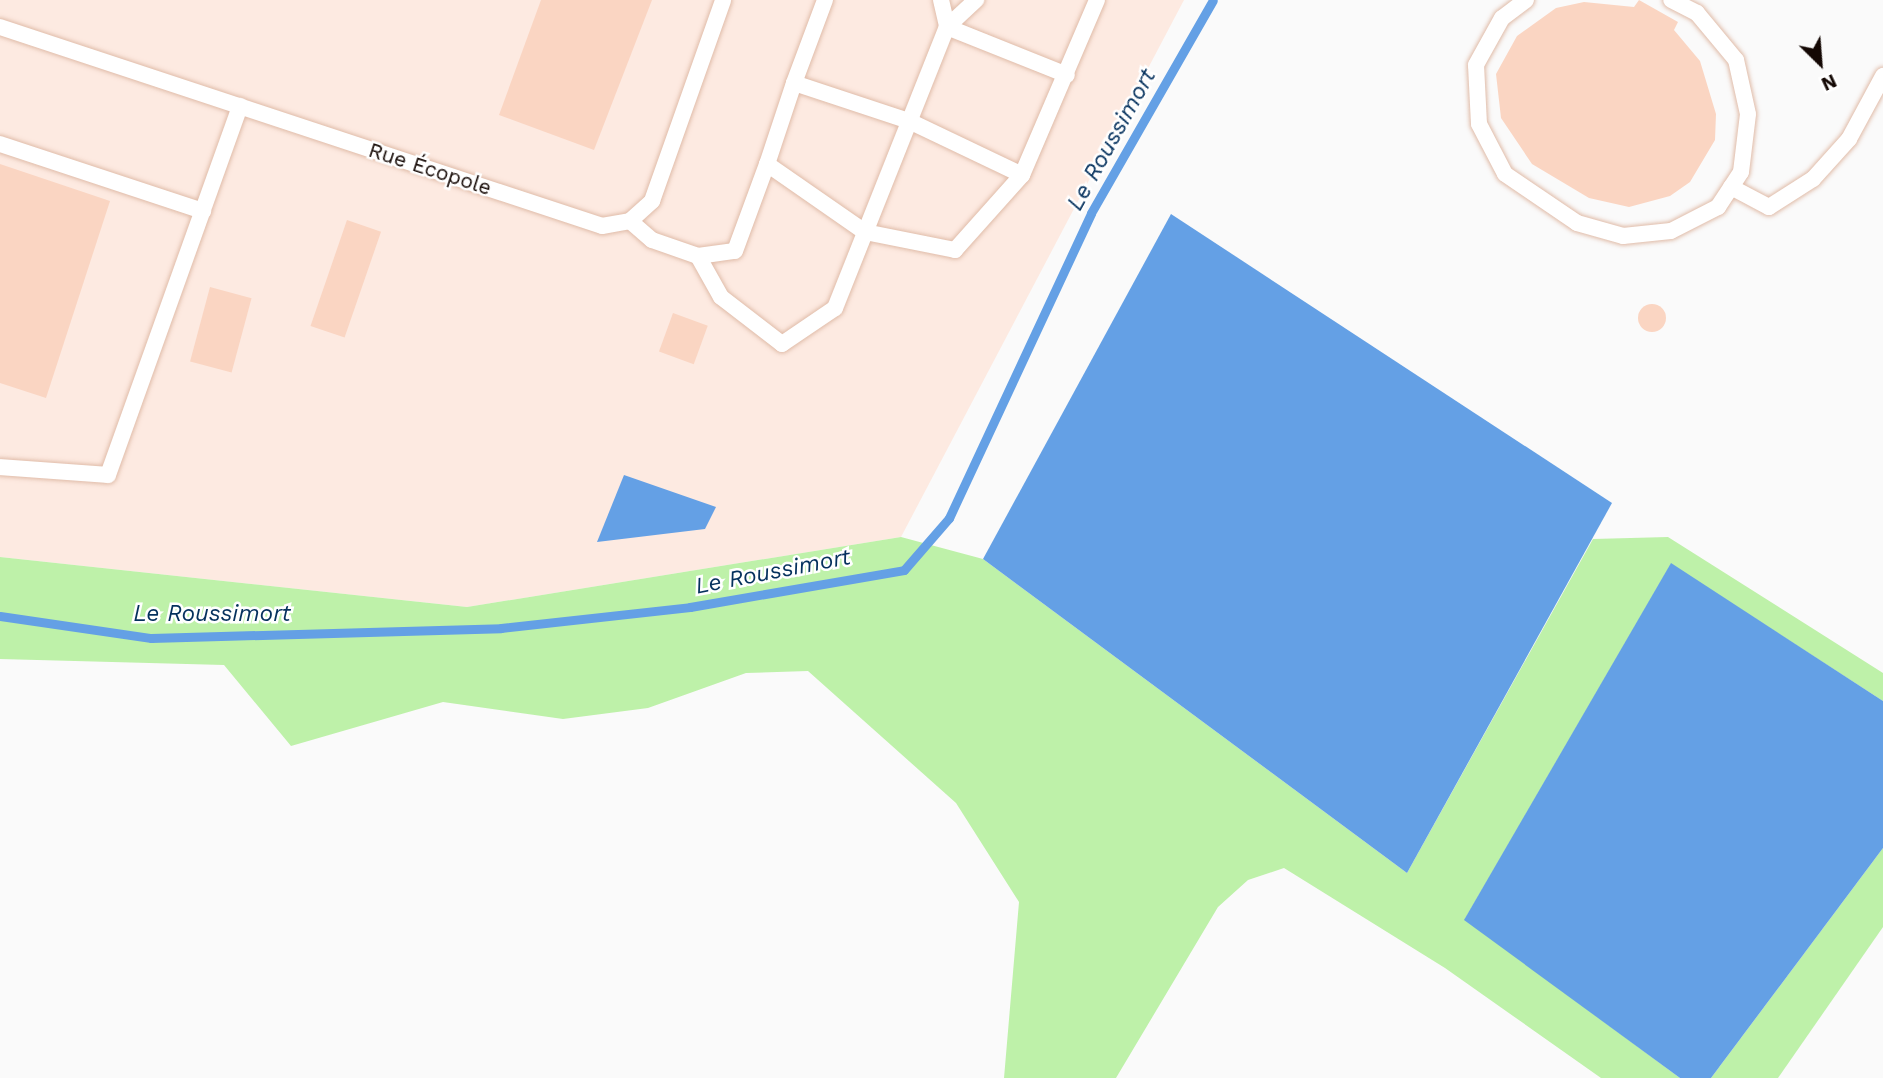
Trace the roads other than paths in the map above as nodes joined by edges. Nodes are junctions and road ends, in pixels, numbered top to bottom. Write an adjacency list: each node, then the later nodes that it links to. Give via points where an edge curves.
1 (723, 0): 20 (lane, via 652,201)
2 (825, 0): 12 (lane)
3 (941, 0): 9 (lane)
4 (976, 0): 9 (lane)
5 (1097, 0): 10 (lane)
6 (1526, 0): 18 (lane, via 1502,18 1476,65 1479,124 1504,174 1577,223 1623,236 1671,231 1718,207)
7 (1671, 0): 18 (lane, via 1697,13 1736,60 1748,114 1741,172)
8 (0, 27): 13 (lane, Rue Écopole)
9 (947, 27): 10 (lane); 14 (lane)
10 (1067, 75): 17 (lane)
11 (1883, 76): 18 (lane, via 1849,139 1814,179 1769,207)
12 (794, 83): 14 (lane); 16 (lane)
13 (240, 106): 19 (lane); 20 (lane, Rue Écopole, via 602,226)
14 (909, 121): 17 (lane); 21 (lane)
15 (0, 144): 19 (lane)
16 (767, 164): 21 (lane); 22 (lane, via 735,251)
17 (1022, 175): 21 (lane, via 955,250)
18 (1731, 187)
19 (203, 211): 23 (lane, via 108,475)
20 (630, 221): 22 (lane, via 652,240)
21 (865, 232): 22 (lane, via 835,308 782,344 721,297)
22 (698, 256)
23 (0, 467)

